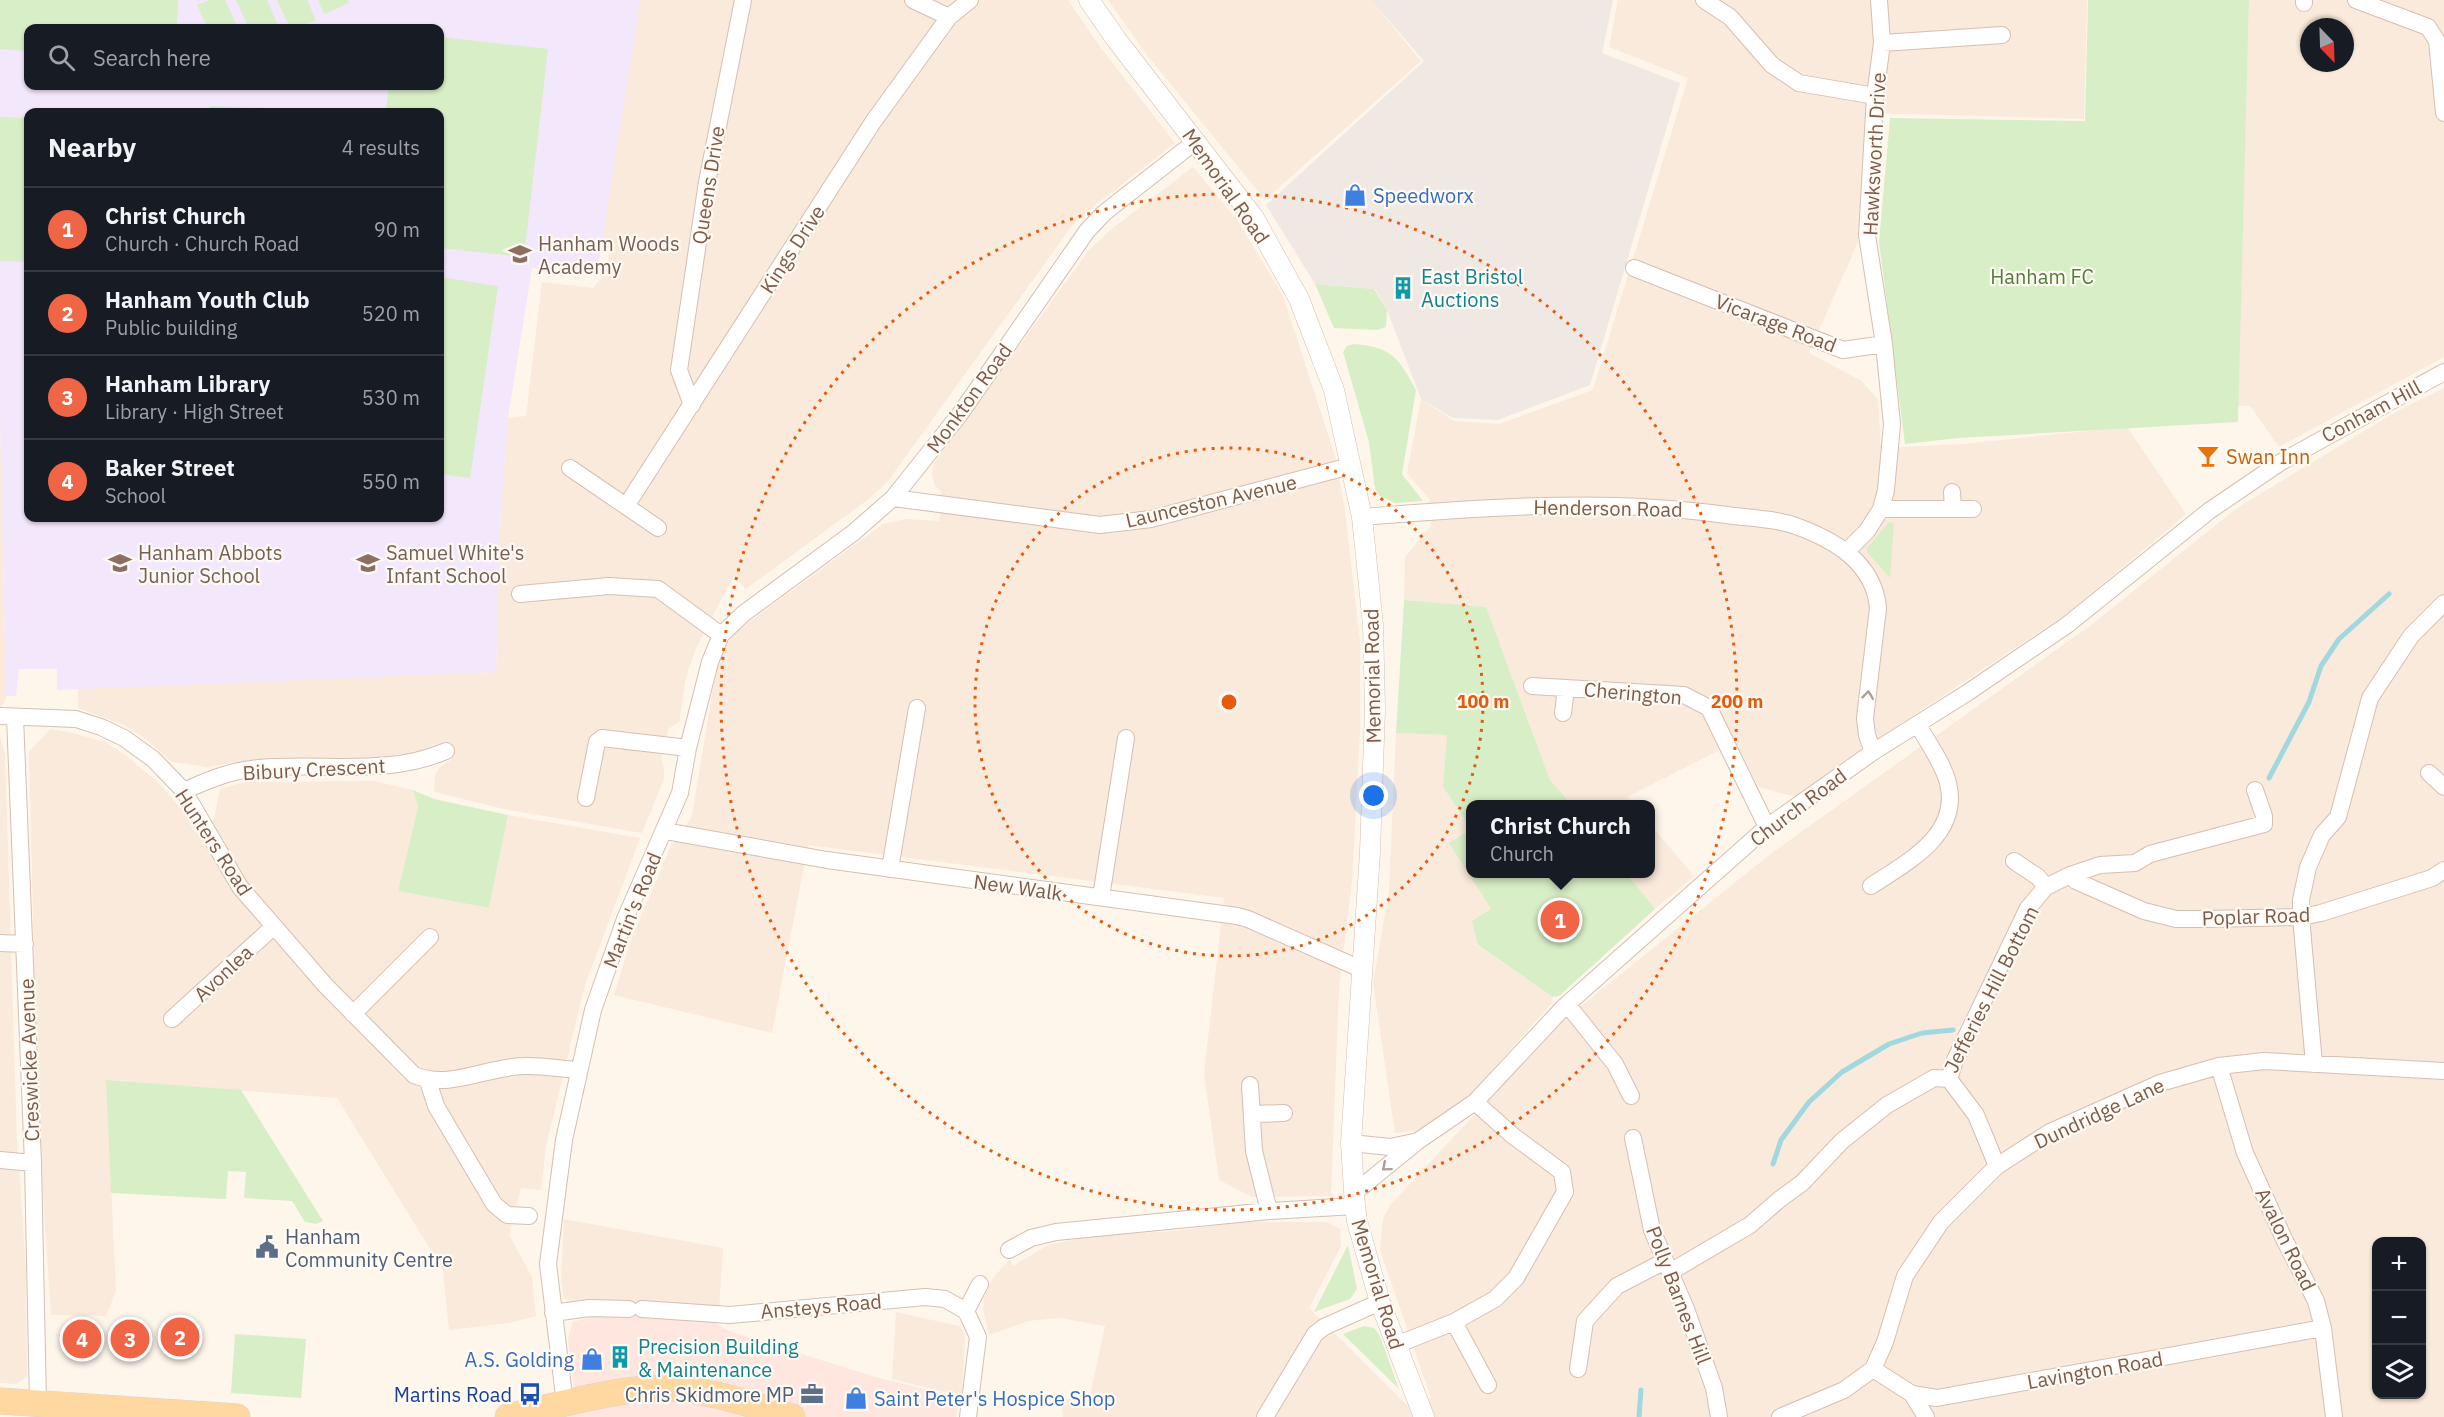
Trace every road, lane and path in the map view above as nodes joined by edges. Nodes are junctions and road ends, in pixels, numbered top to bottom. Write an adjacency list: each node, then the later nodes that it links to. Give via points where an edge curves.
1 (743, 0): 17 (street, Queens Drive, via 707,182 679,370)
2 (913, 0): 8 (street)
3 (970, 0): 8 (street, Kings Drive)
4 (1089, 0): 13 (street, Memorial Road)
5 (1704, 0): 11 (street, via 1730,17 1772,65 1799,83)
6 (1879, 0): 10 (street, Hawksworth Drive)
7 (2356, 0): 12 (street, via 2433,32)
8 (949, 17): 17 (street, Kings Drive, via 873,122)
9 (2002, 35): 10 (street)
10 (1882, 43): 11 (street, Hawksworth Drive)
11 (1875, 96): 15 (street, Hawksworth Drive, via 1867,235)
12 (2444, 113)
13 (1196, 141): 18 (street, Memorial Road, via 1254,218 1299,299 1334,390); 21 (street, Monkton Road, via 1086,231 960,414)
14 (1634, 268): 15 (street, Vicarage Road, via 1843,350)
15 (1884, 344): 23 (street, via 1892,424)
16 (2444, 372): 26 (street, Conham Hill, via 2304,447)
17 (692, 405): 22 (street, Kings Drive)
18 (1350, 466): 21 (street, Launceston Avenue, via 1151,519 1100,525); 27 (street, Memorial Road)
19 (570, 468): 22 (street)
20 (1952, 492): 24 (street)
21 (893, 498): 32 (street, Monkton Road)
22 (626, 506): 28 (street)
23 (1881, 509): 24 (street); 29 (street)
24 (1953, 509): 25 (street)
25 (1973, 509)
26 (2209, 511): 38 (street, Church Road, via 2067,625)
27 (1362, 517): 29 (street, Henderson Road, via 1568,505 1683,509 1791,524); 62 (street, Memorial Road, via 1373,626 1375,710)
28 (658, 528)
29 (1846, 551): 42 (street, one-way to 29, via 1865,718 1877,597 1862,565)
30 (520, 594): 32 (street, via 609,586 658,589)
31 (2444, 603): 57 (street, via 2411,636 2370,698 2338,817 2322,835 2308,867)
32 (721, 635): 40 (street, Martin's Road)
33 (1532, 686): 34 (street, Cherington)
34 (1566, 688): 36 (street, Cherington); 48 (street, Cherington, via 1683,695 1699,701 1709,708)
35 (917, 708): 51 (street)
36 (1563, 713)
37 (7, 716): 46 (street, Hunters Road, via 76,719 101,727 153,759); 61 (street, Creswicke Avenue)
38 (1918, 725): 42 (street, Church Road); 54 (street, via 1948,783 1948,814 1928,847)
39 (1126, 738): 56 (street)
40 (688, 748): 47 (street, via 602,738 597,742); 49 (street, Martin's Road, via 680,793)
41 (446, 752): 46 (street, Bibury Crescent, via 411,764 379,768 258,768 212,778)
42 (1873, 752): 48 (street, Church Road)
43 (2429, 773): 44 (street)
44 (2444, 787)
45 (2255, 790): 53 (street, Jefferies Hill Bottom, via 2264,824 2150,854 2135,863 2100,865)
46 (184, 791): 58 (street, Hunters Road, via 240,887)
47 (586, 798)
48 (1767, 827): 63 (street, Church Road)
49 (665, 831): 51 (street, New Walk); 68 (street, Martin's Road, via 625,919 593,1010)
50 (2014, 861): 55 (street, Jefferies Hill Bottom)
51 (890, 869): 56 (street, New Walk)
52 (2444, 870): 57 (street, Poplar Road, via 2432,878)
53 (2070, 875): 55 (street, Jefferies Hill Bottom); 57 (street, Poplar Road, via 2144,911 2176,919)
54 (1871, 886)
55 (2046, 887): 70 (street, Jefferies Hill Bottom, via 2028,908)
56 (1101, 897): 62 (street, New Walk, via 1248,919)
57 (2301, 917): 66 (street)
58 (273, 927): 64 (street, Hunters Road); 65 (street, Avonlea)
59 (430, 937): 64 (street)
60 (0, 943): 61 (street)
61 (25, 944): 81 (street, Creswicke Avenue)
62 (1363, 970): 79 (street, Memorial Road)
63 (1567, 1004): 73 (street, via 1615,1064); 74 (street, Church Road)
64 (353, 1014): 71 (street, Hunters Road, via 414,1075)
65 (172, 1018)
66 (2314, 1064): 67 (street, Dundridge Lane, via 2264,1061); 69 (street, Dundridge Lane)
67 (2219, 1066): 82 (street, Dundridge Lane, via 2160,1083 2050,1132); 93 (street, Avalon Road, via 2245,1153 2316,1301)
68 (579, 1071): 71 (street, via 523,1065); 91 (street, Martin's Road, via 552,1224 548,1264)
69 (2444, 1071)
70 (1948, 1079): 82 (street, via 1977,1115); 87 (street, Jefferies Hill Bottom, via 1935,1078 1887,1105 1750,1225)
71 (428, 1081): 85 (street, via 436,1106 494,1204 507,1215)
72 (1250, 1085): 76 (street)
73 (1631, 1096)
74 (1475, 1102): 78 (street, Church Road); 92 (street, via 1562,1172 1565,1192 1516,1278 1495,1299)
75 (1284, 1113): 76 (street)
76 (1252, 1114): 84 (street, via 1254,1151)
77 (1633, 1138): 87 (street, Polly Barnes Hill, via 1652,1230)
78 (1418, 1141): 79 (street, Church Road, via 1390,1147); 83 (street, Church Road, one-way to 83)
79 (1352, 1143): 83 (street, Memorial Road)
80 (0, 1160): 81 (street)
81 (33, 1163): 101 (street, Creswicke Avenue)
82 (1997, 1166): 96 (street, Dundridge Lane, via 1941,1222 1905,1276)
83 (1355, 1199): 84 (street); 89 (street, Memorial Road, via 1357,1221)
84 (1269, 1211): 86 (street, via 1050,1233)
85 (529, 1216)
86 (1008, 1251)
87 (1668, 1266): 95 (street, Jefferies Hill Bottom, via 1617,1286 1585,1321); 108 (street, Polly Barnes Hill, via 1714,1389)
88 (980, 1284): 90 (street)
89 (1380, 1302): 94 (street, Memorial Road); 106 (street, via 1315,1334)
90 (966, 1311): 91 (street, Ansteys Road, via 945,1299 925,1297 730,1315 590,1308); 105 (street, via 978,1337)
91 (553, 1313): 100 (street, Martin's Road)
92 (1454, 1322): 94 (street); 97 (street)
93 (2323, 1328): 98 (street, Lavington Road, via 1937,1398); 111 (street, Avalon Road)
94 (1396, 1345): 107 (street, Memorial Road)
95 (1578, 1369)
96 (1873, 1369): 98 (street, Lavington Road); 109 (street, via 1844,1390)
97 (1488, 1385)
98 (1912, 1394): 110 (street)
99 (0, 1401): 101 (main road)
100 (565, 1404): 103 (main road); 104 (main road, via 638,1390 678,1389 718,1395)
101 (32, 1408): 102 (main road)
102 (237, 1417)
103 (508, 1417)
104 (792, 1417)
105 (968, 1417)
106 (1265, 1417)
107 (1424, 1417)
108 (1719, 1417)
109 (1780, 1417)
110 (1926, 1417)
111 (2334, 1417)

